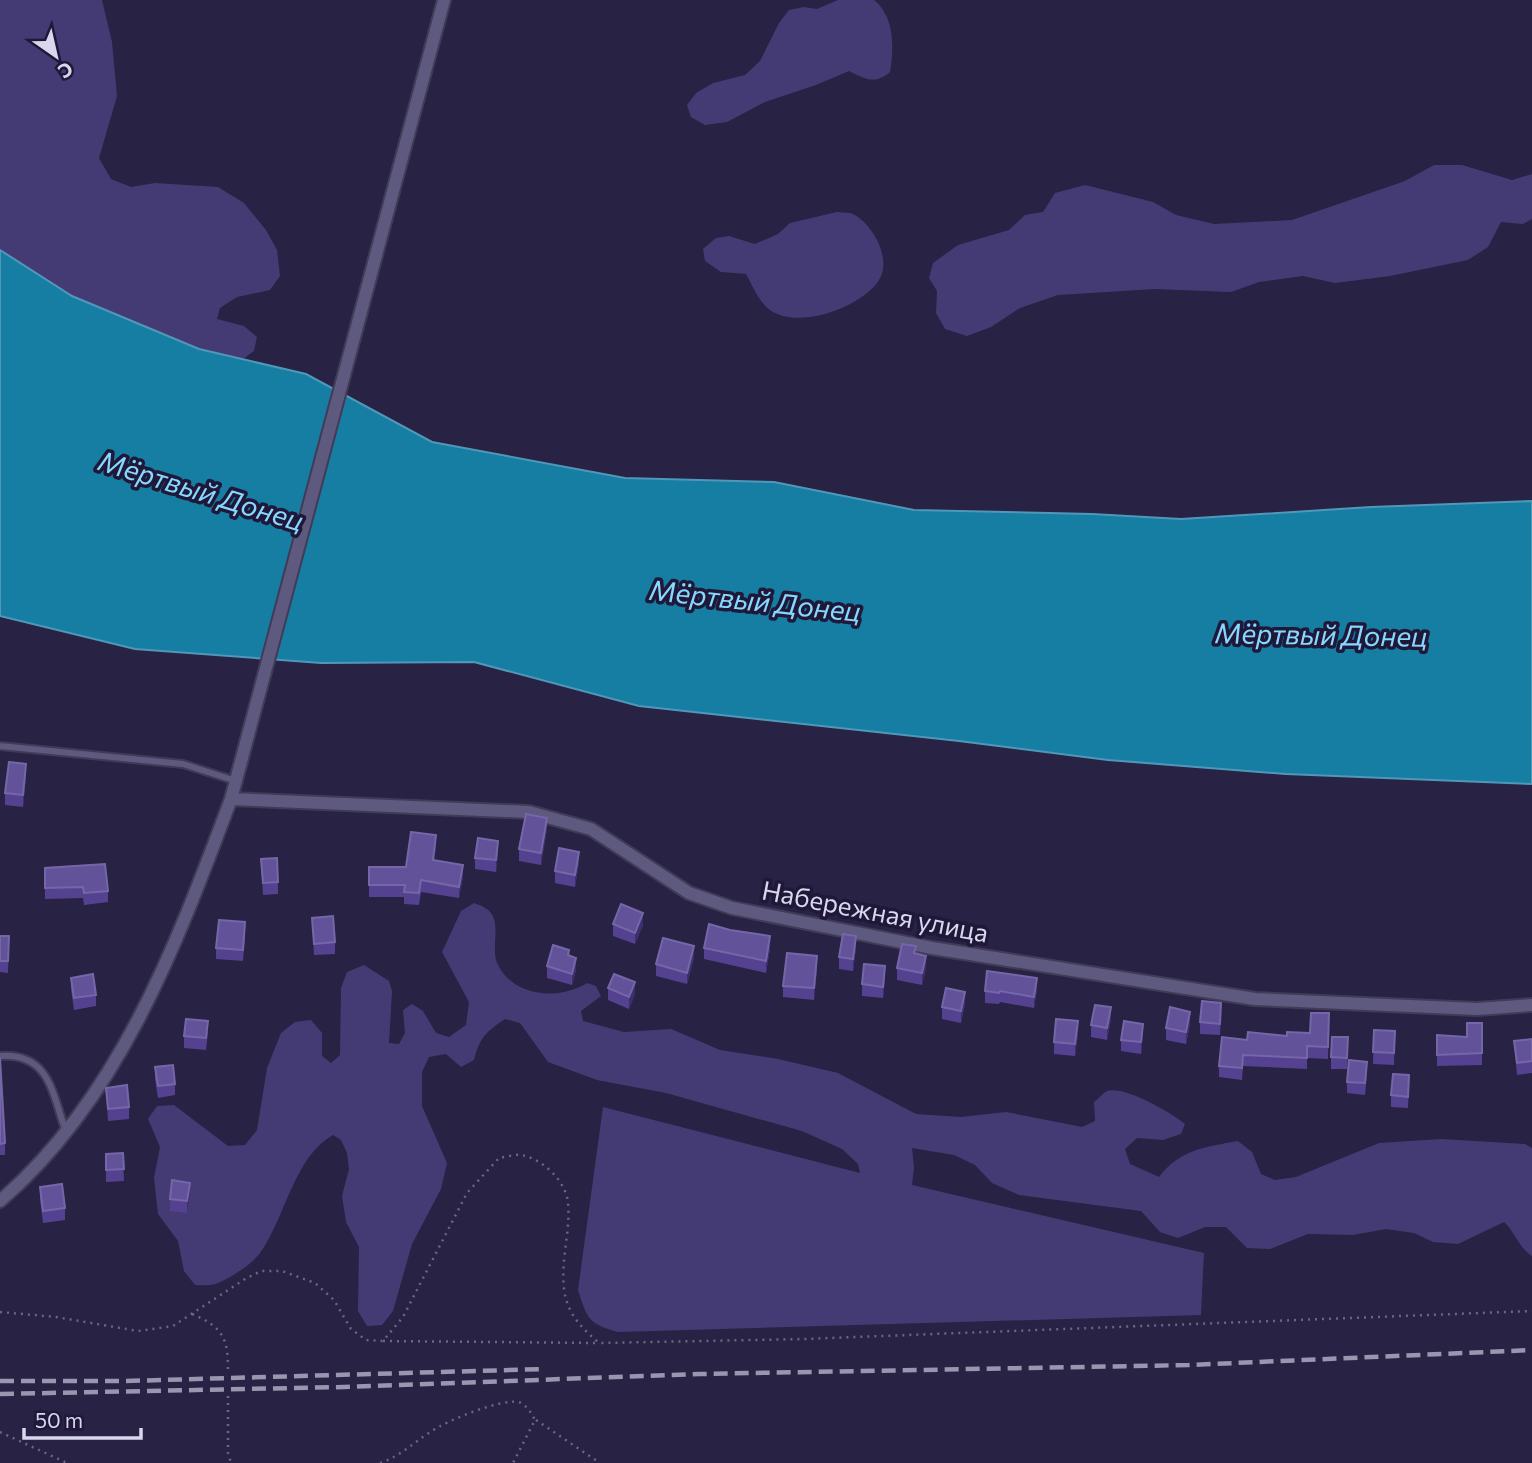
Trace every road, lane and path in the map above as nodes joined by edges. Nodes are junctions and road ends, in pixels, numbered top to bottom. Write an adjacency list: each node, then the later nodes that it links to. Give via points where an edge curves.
1 (444, 0): 3 (street)
2 (0, 746): 3 (lane, via 183,764)
3 (236, 781): 4 (street)
4 (231, 799): 5 (street, Набережная улица, via 529,812 591,829 689,893 732,908 933,948 1255,999 1477,1009); 7 (street, via 187,916 153,989 112,1066)
5 (1532, 1005)
6 (0, 1056): 7 (lane, via 33,1061 46,1075)
7 (66, 1131): 8 (street)
8 (0, 1201)
9 (1532, 1311): 13 (path)
10 (0, 1312): 11 (path, via 138,1331 173,1326)
11 (191, 1314): 12 (path, via 261,1271 282,1271 315,1283 334,1300 351,1329 366,1340); 14 (path, via 219,1329 228,1347)
12 (383, 1341): 13 (path); 13 (path, via 403,1317 467,1193 499,1158 521,1155 547,1167 562,1184 568,1202 563,1259 566,1296 577,1324)
13 (599, 1343)
14 (228, 1370)
15 (228, 1395): 19 (path)
16 (535, 1420): 20 (path, via 518,1402 506,1402 444,1424); 21 (path); 22 (path)
17 (0, 1432): 18 (path)
18 (67, 1463)
19 (231, 1463)
20 (380, 1463)
21 (513, 1463)
22 (600, 1463)

